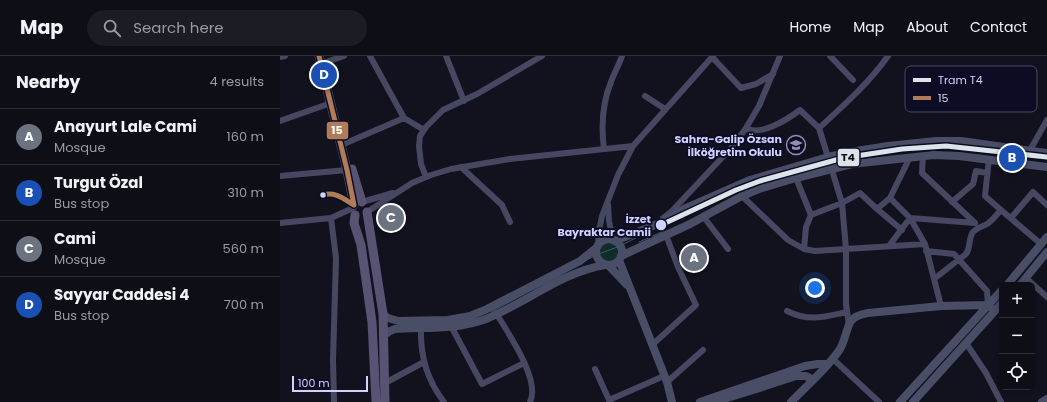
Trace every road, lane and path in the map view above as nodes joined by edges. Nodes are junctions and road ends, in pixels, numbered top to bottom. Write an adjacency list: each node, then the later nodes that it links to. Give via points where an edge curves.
1 (285, 56): 12 (street)
2 (319, 56): 18 (main road)
3 (344, 56): 13 (street)
4 (370, 56): 20 (street)
5 (446, 56): 17 (street)
6 (542, 56): 17 (street)
7 (622, 56): 28 (street, via 608,88 604,107)
8 (780, 56): 14 (street)
9 (830, 56): 15 (street)
10 (888, 56): 24 (street, via 850,99)
11 (712, 57): 14 (street, via 741,88 756,84); 19 (street)
12 (280, 58)
13 (326, 59): 26 (main road)
14 (772, 74): 23 (street, via 759,106)
15 (853, 80)
16 (645, 96): 19 (street)
17 (464, 101): 25 (street, via 443,110)
18 (330, 103): 22 (street); 38 (main road)
19 (665, 109): 27 (street)
20 (404, 118): 25 (street); 26 (street)
21 (1047, 120): 29 (street)
22 (280, 121)
23 (746, 128): 24 (street, via 752,131 766,129 800,110); 61 (street, via 732,147)
24 (818, 128): 32 (street)
25 (424, 130): 41 (street, via 419,151)
26 (346, 143): 50 (main road)
27 (633, 146): 28 (street); 46 (street)
28 (604, 149): 35 (street)
29 (1029, 152): 30 (street); 32 (street, via 961,141 936,141 888,146)
30 (1047, 153)
31 (923, 156): 33 (street); 34 (street); 47 (street, via 922,173)
32 (828, 157): 37 (street); 61 (street, via 750,180 684,209)
33 (910, 157): 37 (street); 45 (street)
34 (988, 159): 36 (street); 39 (street)
35 (461, 167): 41 (street); 60 (street, via 502,205)
36 (1047, 167)
37 (832, 169): 42 (street); 48 (street)
38 (347, 170): 40 (street); 50 (main road)
39 (987, 173): 47 (street, via 976,172 973,184); 52 (street, via 985,196)
40 (280, 176)
41 (426, 177): 43 (street)
42 (796, 178): 44 (street); 54 (street)
43 (398, 192): 50 (street); 53 (street)
44 (742, 196): 55 (street); 72 (street, via 788,240)
45 (890, 198): 51 (street); 57 (street)
46 (608, 201): 66 (street, via 609,221); 69 (street, via 600,224)
47 (952, 202): 62 (street)
48 (842, 203): 51 (street, via 860,193); 54 (street); 73 (street)
49 (1047, 204): 58 (street, via 1033,192)
50 (356, 207): 53 (main road, via 366,206); 53 (main road, via 362,217); 56 (street); 110 (main road, via 354,224 366,271 372,322)
51 (876, 209): 63 (street)
52 (1001, 210): 58 (street); 62 (street, via 986,225)
53 (367, 212): 92 (main road)
54 (811, 215): 72 (street, via 806,227)
55 (703, 216): 64 (street); 71 (street)
56 (331, 218): 59 (street); 109 (street, via 336,258)
57 (910, 218): 62 (street); 63 (street); 67 (street)
58 (1011, 218): 68 (street)
59 (280, 222)
60 (510, 222)
61 (660, 223): 66 (street)
62 (977, 225): 77 (street, via 970,236 967,252)
63 (902, 230): 70 (street)
64 (666, 235): 76 (street); 98 (street, via 696,306)
65 (1047, 237): 68 (street)
66 (614, 240): 69 (street, via 604,240); 76 (street, via 622,250)
67 (925, 244): 70 (street); 74 (street)
68 (1041, 244): 81 (street)
69 (597, 246): 78 (street, via 597,258); 92 (street, via 580,261 470,316 448,320 401,321 392,320)
70 (889, 246): 73 (street)
71 (728, 249)
72 (804, 249): 73 (street)
73 (846, 249): 90 (street)
74 (926, 251): 77 (street, via 954,254); 80 (street)
75 (1047, 252): 79 (street)
76 (620, 258): 78 (street, via 616,263); 83 (street)
77 (958, 259): 80 (street); 88 (street, via 987,291)
78 (607, 265): 83 (street); 91 (street, via 574,274)
79 (1026, 278): 82 (street); 85 (street)
80 (934, 279): 87 (street)
81 (1009, 282)
82 (1023, 282)
83 (630, 288): 98 (street)
84 (999, 294): 88 (street)
85 (1047, 297)
86 (999, 305): 88 (street)
87 (941, 306): 88 (street); 93 (street, via 864,314 854,318)
88 (990, 307): 97 (street); 119 (street)
89 (787, 311): 90 (street, via 796,316 810,318)
90 (847, 312): 93 (street)
91 (496, 313): 94 (street, via 468,325); 102 (street)
92 (383, 314): 96 (main road)
93 (849, 325): 100 (street, via 843,342)
94 (451, 326): 95 (street); 102 (street, via 482,384)
95 (421, 328): 96 (street, via 390,330); 101 (street)
96 (383, 336): 106 (main road)
97 (966, 343): 120 (street); 121 (street)
98 (652, 345): 104 (street)
99 (703, 350): 104 (street)
100 (830, 361): 105 (street); 115 (street, via 805,366); 118 (street)
101 (424, 362): 106 (street); 112 (street, via 432,384)
102 (524, 363): 113 (street, via 533,389)
103 (595, 369): 108 (street)
104 (666, 379): 108 (street); 114 (street)
105 (813, 380): 116 (street, via 803,375 796,376); 117 (street)
106 (385, 383): 111 (main road)
107 (1047, 399): 122 (street)
108 (609, 401)
109 (334, 402)
110 (376, 402)
111 (385, 402)
112 (444, 402)
113 (530, 402)
114 (672, 402)
115 (700, 402)
116 (713, 402)
117 (791, 402)
118 (879, 402)
119 (900, 402)
120 (913, 402)
121 (1001, 402)
122 (1042, 402)

